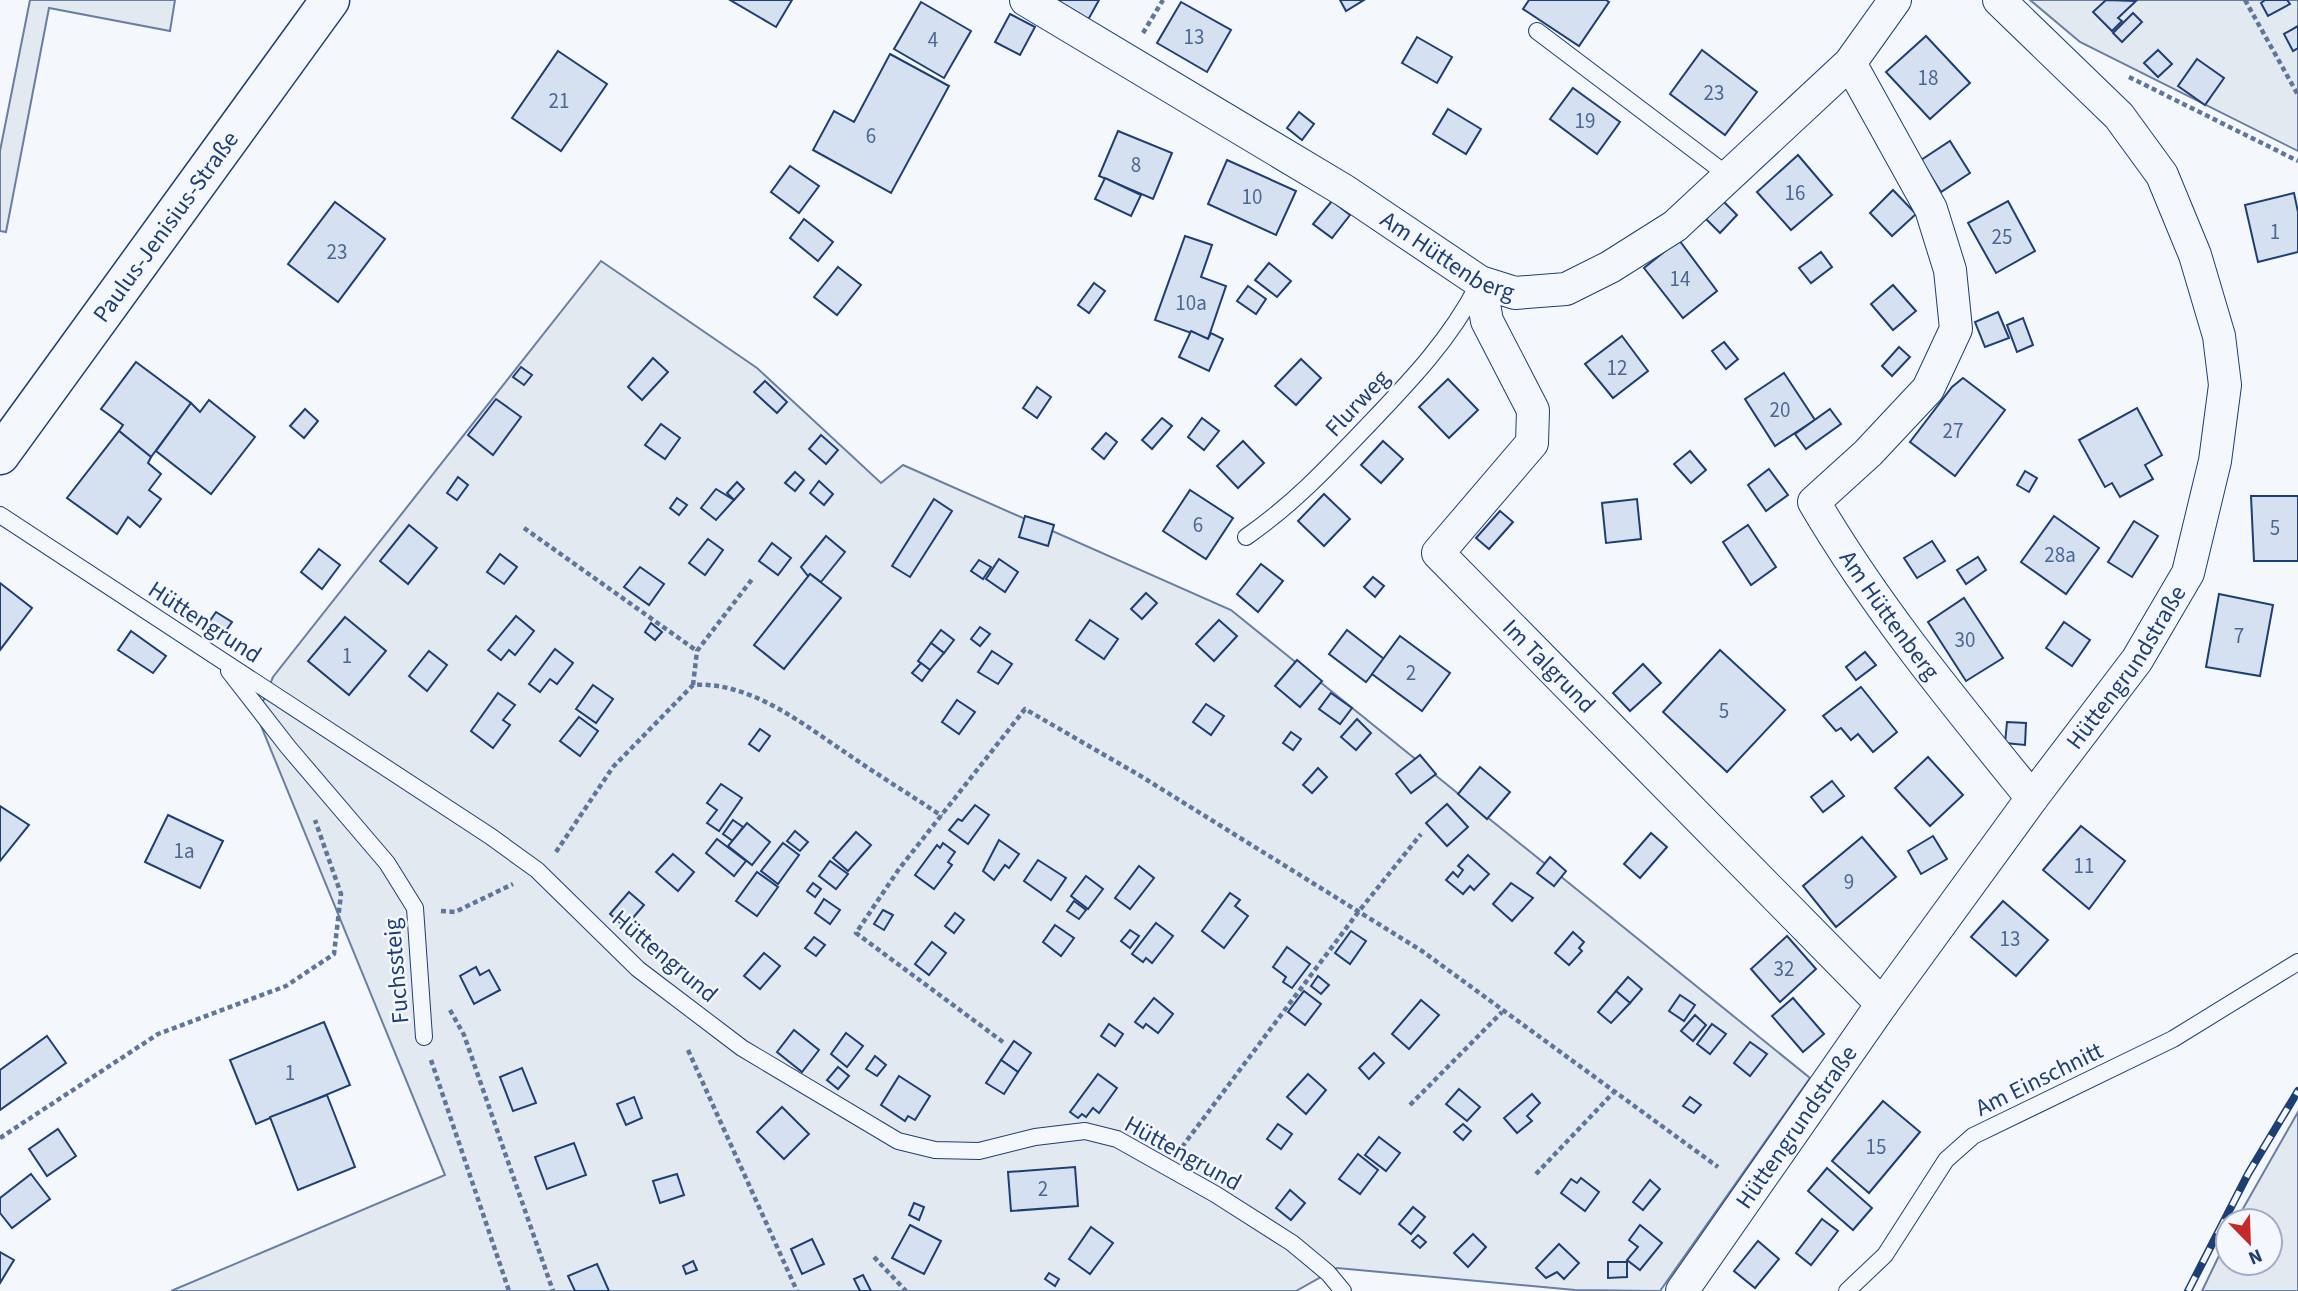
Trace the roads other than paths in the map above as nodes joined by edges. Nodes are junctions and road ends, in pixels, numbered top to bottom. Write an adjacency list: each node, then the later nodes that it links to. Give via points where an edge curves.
1 (330, 0): 9 (main road, Paulus-Jenisius-Straße)
2 (1026, 0): 8 (street, Am Hüttenberg, via 1345,191)
3 (1895, 0): 6 (street, Am Hüttenberg)
4 (1999, 0): 13 (street, Hüttengrundstraße, via 2119,116 2162,176 2195,255 2219,336 2225,385 2215,461 2188,573 2137,660)
5 (1537, 31): 7 (lane)
6 (1850, 63): 7 (street, Am Hüttenberg); 13 (street, Am Hüttenberg, via 1931,209 1950,270 1956,329 1928,389 1814,502 1849,562)
7 (1730, 177): 8 (street, Am Hüttenberg, via 1675,226 1566,289 1515,293)
8 (1480, 282): 11 (lane, Flurweg, via 1429,361 1287,508); 15 (street, Im Talgrund, via 1487,321 1533,410 1532,443 1438,553)
9 (0, 455)
10 (0, 515): 12 (lane, Hüttengrund)
11 (1246, 537)
12 (219, 659): 16 (lane, Fuchssteig, via 387,863 415,908); 17 (lane, Hüttengrund, via 537,870 638,969 742,1048 898,1140 935,1150 979,1151 1084,1131 1117,1139 1292,1243)
13 (2032, 798): 15 (street, Hüttengrundstraße)
14 (2298, 962): 19 (lane, Am Einschnitt, via 2173,1039 1973,1136 1946,1160 1885,1255)
15 (1882, 1004): 18 (street, Hüttengrundstraße)
16 (424, 1037)
17 (1343, 1291)
18 (1682, 1291)
19 (1847, 1291)

